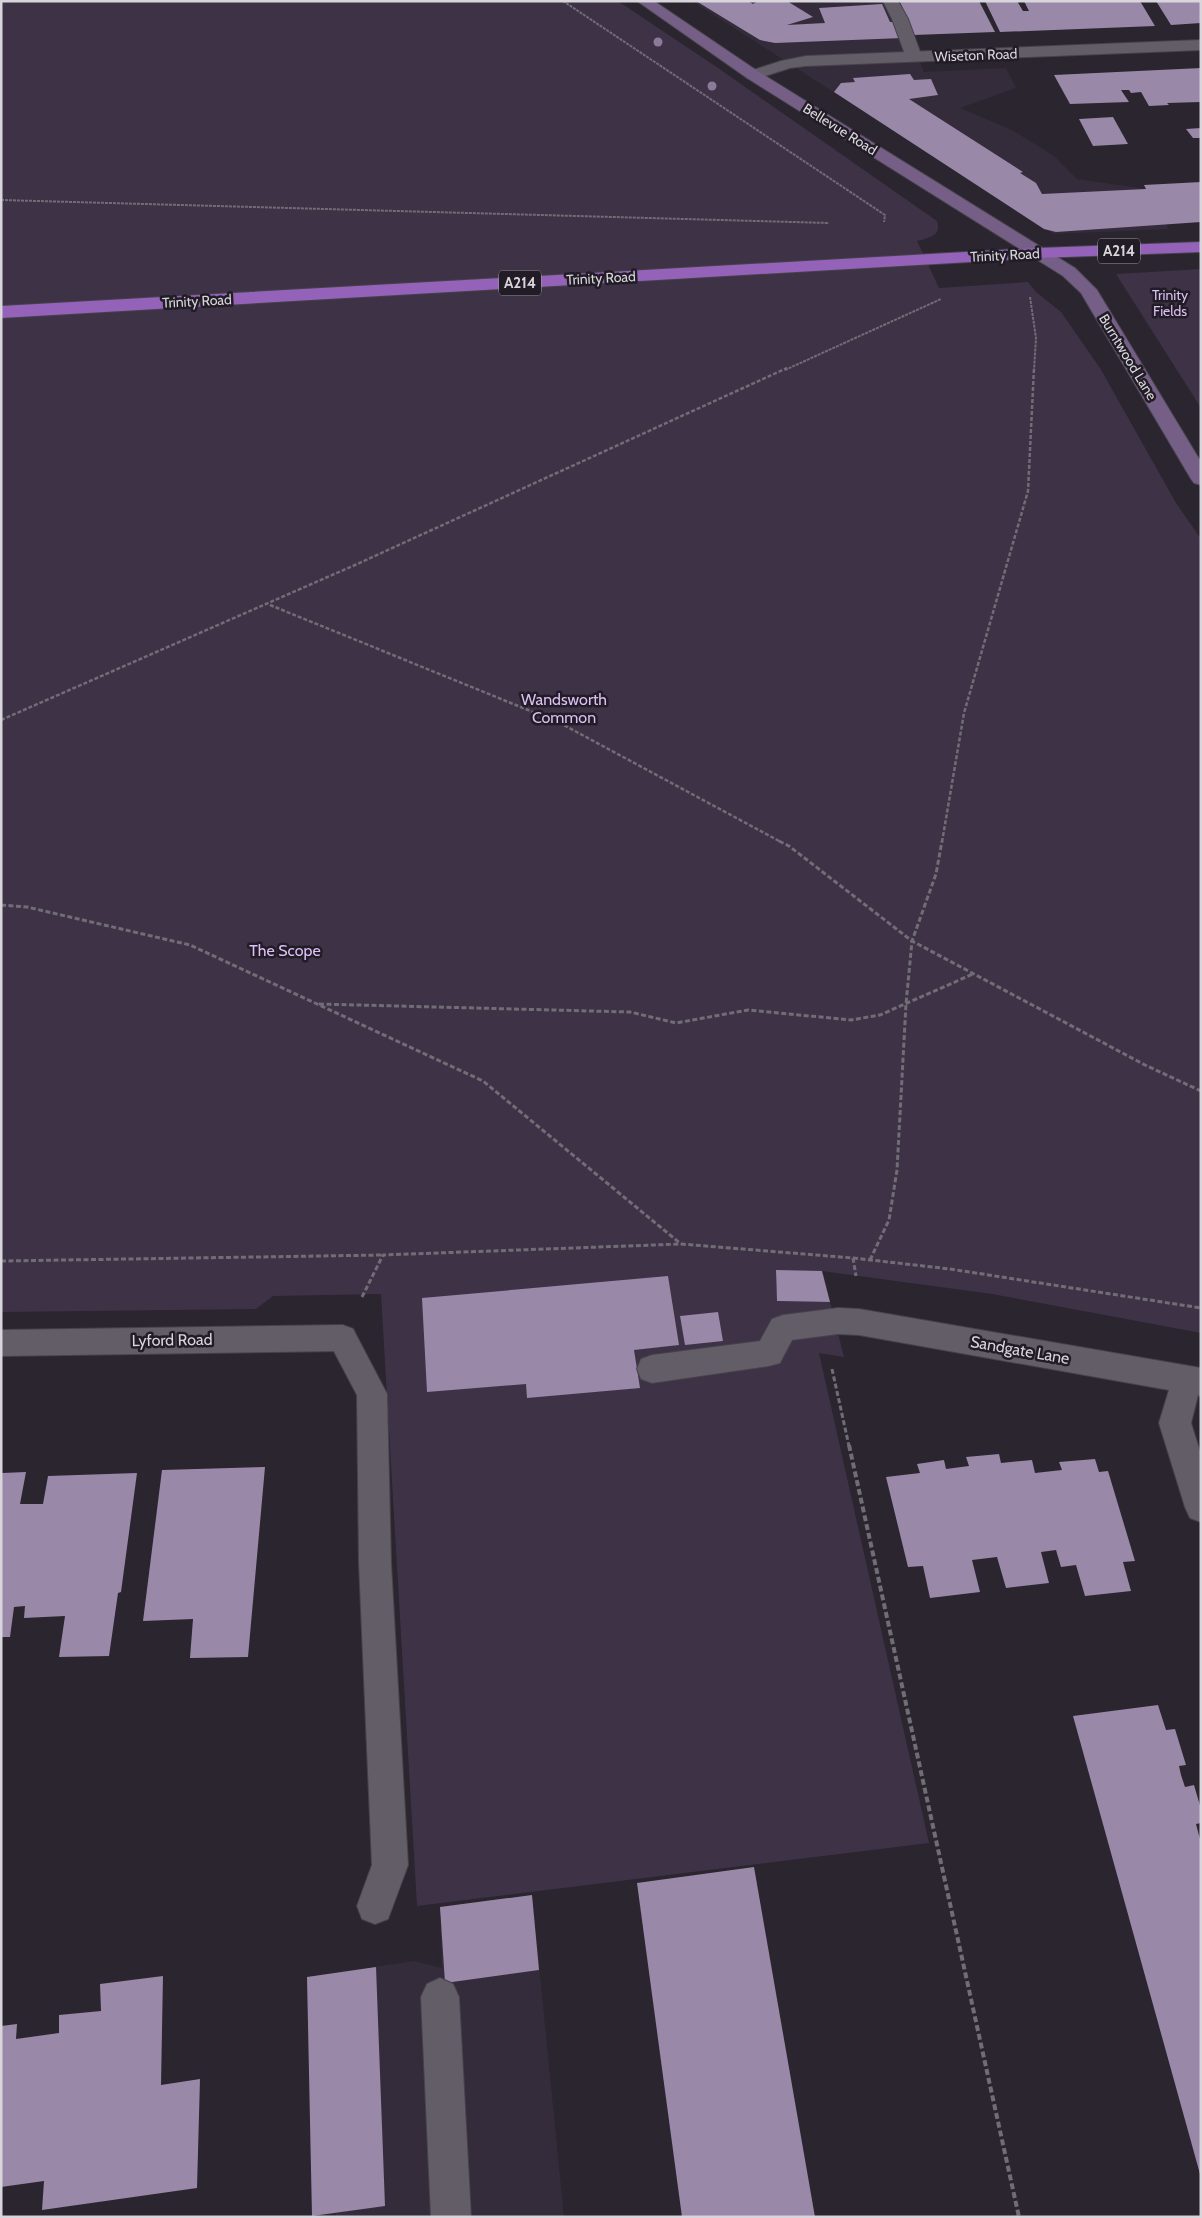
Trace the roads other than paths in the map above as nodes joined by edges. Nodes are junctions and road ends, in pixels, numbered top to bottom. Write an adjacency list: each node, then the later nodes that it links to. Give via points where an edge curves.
1 (644, 1): 5 (main road, Bellevue Road)
2 (890, 1): 4 (street)
3 (1201, 45): 4 (street, Wiseton Road)
4 (914, 57): 5 (street, Wiseton Road, via 806,61)
5 (753, 75): 7 (main road, Bellevue Road)
6 (1201, 247): 7 (highway, Trinity Road / A214)
7 (1038, 253): 8 (highway, Trinity Road / A214); 9 (main road, Burntwood Lane, via 1075,276 1088,290)
8 (1, 312)
9 (1201, 478)
10 (1, 1343): 14 (street, Lyford Road, via 342,1338 372,1394 375,1562 390,1865)
11 (652, 1369): 12 (street, Sandgate Lane, via 769,1353 783,1328 849,1322)
12 (1194, 1381): 13 (street, via 1175,1423)
13 (1201, 1507)
14 (375, 1906)
15 (440, 1997): 16 (street)
16 (451, 2217)

